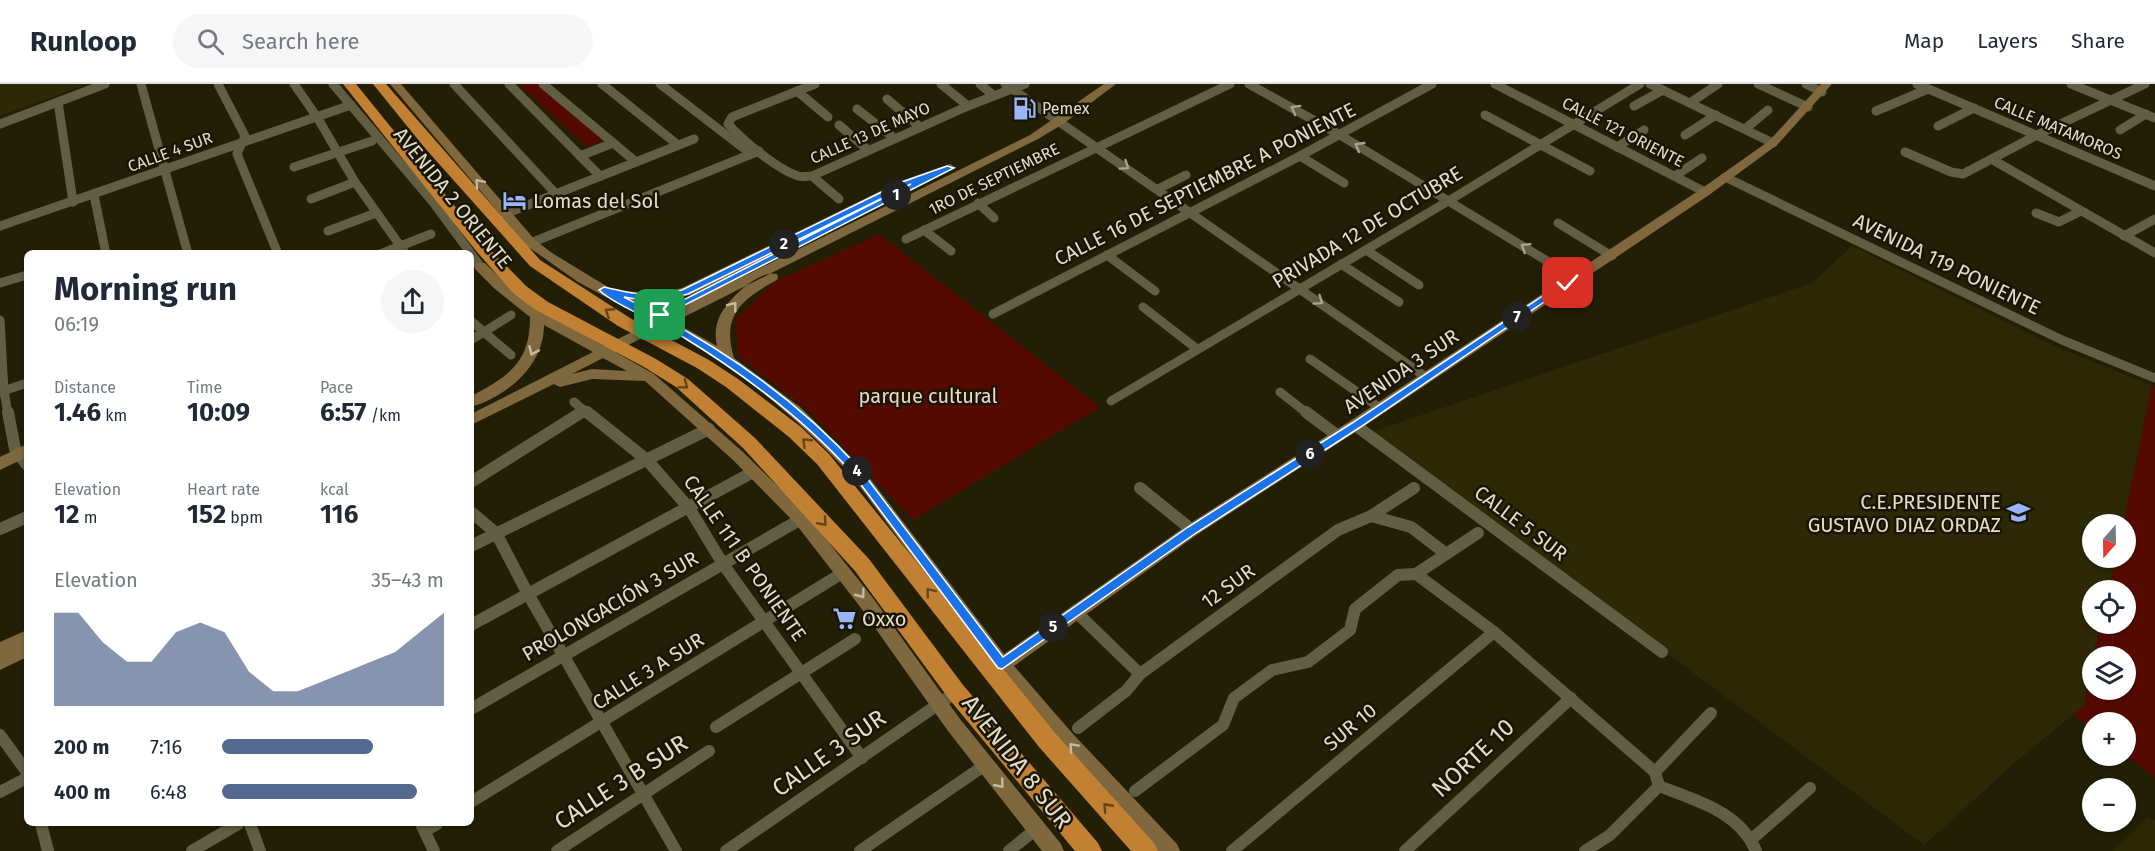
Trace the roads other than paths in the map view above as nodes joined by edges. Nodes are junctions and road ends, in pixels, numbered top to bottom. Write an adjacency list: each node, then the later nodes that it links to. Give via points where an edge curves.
1 (105, 84): 41 (street)
2 (141, 84): 89 (street)
3 (218, 84): 72 (street, via 244,136)
4 (294, 84): 54 (street)
5 (333, 84): 43 (street, AVENIDA 2 ORIENTE)
6 (349, 84): 130 (highway)
7 (454, 84): 102 (street)
8 (509, 84): 83 (street)
9 (543, 84): 73 (street)
10 (602, 84): 76 (street)
11 (660, 84): 80 (street)
12 (814, 84): 37 (street)
13 (941, 84): 44 (street)
14 (980, 84): 38 (street)
15 (1025, 84): 32 (street, CALLE 13 DE MAYO)
16 (1095, 84): 57 (street)
17 (1111, 84): 57 (street)
18 (1230, 84): 77 (street, 1RO DE SEPTIEMBRE)
19 (1249, 84): 66 (street, one-way to 19)
20 (1432, 84): 66 (street, CALLE 16 DE SEPTIEMBRE A PONIENTE)
21 (1495, 84): 34 (street, CALLE 121 ORIENTE)
22 (1512, 84): 34 (street)
23 (1640, 84): 59 (street, PRIVADA 12 DE OCTUBRE)
24 (1650, 84): 36 (street)
25 (1718, 84): 42 (street)
26 (1758, 84): 46 (street)
27 (1806, 84): 33 (street, AVENIDA 3 SUR)
28 (1918, 84): 35 (street, CALLE MATAMOROS)
29 (2071, 84): 40 (street)
30 (2145, 84): 40 (street)
31 (394, 85): 114 (street, one-way to 31); 124 (highway)
32 (1008, 87): 38 (street, CALLE 13 DE MAYO); 57 (street)
33 (1824, 88): 46 (street, AVENIDA 3 SUR)
34 (1504, 89): 59 (street, CALLE 121 ORIENTE)
35 (1928, 89): 47 (street, CALLE MATAMOROS); 50 (street)
36 (1663, 90): 42 (street); 45 (street)
37 (796, 91): 55 (street); 80 (street, via 729,119 731,128)
38 (994, 96): 44 (street, CALLE 13 DE MAYO)
39 (886, 99): 62 (street)
40 (2112, 99): 51 (street); 68 (street)
41 (58, 102): 58 (street); 107 (street)
42 (1690, 103): 53 (street)
43 (351, 105): 54 (street, CALLE 4 SUR); 129 (street, AVENIDA 2 ORIENTE)
44 (968, 105): 62 (street, CALLE 13 DE MAYO)
45 (1634, 106)
46 (1808, 107): 74 (street, AVENIDA 3 SUR)
47 (1974, 108): 61 (street); 68 (street, CALLE MATAMOROS)
48 (857, 109): 69 (street)
49 (1768, 110): 63 (street)
50 (1876, 111)
51 (2146, 114): 56 (street); 65 (street)
52 (1485, 115): 75 (street)
53 (1716, 115): 63 (street); 67 (street)
54 (317, 117): 72 (street, CALLE 4 SUR); 82 (street)
55 (828, 117)
56 (2155, 118)
57 (1054, 119): 77 (street); 91 (street)
58 (0, 124)
59 (1575, 124): 75 (street, PRIVADA 12 DE OCTUBRE); 78 (street, CALLE 121 ORIENTE)
60 (839, 125): 79 (street)
61 (1938, 126)
62 (920, 127): 69 (street, CALLE 13 DE MAYO)
63 (1744, 129): 74 (street)
64 (1644, 130): 78 (street)
65 (2120, 130)
66 (1340, 135): 84 (street, CALLE 16 DE SEPTIEMBRE A PONIENTE); 106 (street, one-way to 66)
67 (1685, 135)
68 (2037, 135): 86 (street); 99 (street, CALLE MATAMOROS)
69 (894, 138): 79 (street, CALLE 13 DE MAYO)
70 (694, 139): 76 (street)
71 (372, 141): 82 (street)
72 (243, 142): 89 (street, CALLE 4 SUR); 127 (street, via 237,154)
73 (613, 143): 83 (street); 87 (street)
74 (1773, 143): 96 (street, AVENIDA 3 SUR)
75 (1540, 144): 90 (street); 106 (street, PRIVADA 12 DE OCTUBRE)
76 (678, 145): 87 (street)
77 (1096, 146): 100 (street, one-way to 100); 108 (street, 1RO DE SEPTIEMBRE)
78 (1617, 147): 95 (street, CALLE 121 ORIENTE)
79 (868, 150): 94 (street, CALLE 13 DE MAYO)
80 (755, 152): 94 (street, CALLE 13 DE MAYO, via 794,174); 124 (street)
81 (1905, 152): 86 (street, via 1958,174)
82 (336, 153): 88 (street); 97 (street)
83 (580, 156): 93 (street)
84 (1300, 156): 98 (street); 112 (street, CALLE 16 DE SEPTIEMBRE A PONIENTE)
85 (1702, 158): 95 (street)
86 (1993, 160): 110 (street)
87 (636, 162): 93 (street)
88 (294, 167)
89 (164, 170): 103 (street, CALLE 4 SUR); 126 (street)
90 (1590, 171)
91 (952, 172): 109 (street); 143 (street, via 905,184 685,292 644,299); 158 (street, one-way to 91, via 722,346 723,320 740,297 911,204)
92 (1186, 175): 100 (street)
93 (600, 176): 102 (street)
94 (812, 176): 105 (street)
95 (1675, 176): 101 (street, CALLE 121 ORIENTE)
96 (1725, 177): 101 (street, AVENIDA 3 SUR); 161 (street, AVENIDA 119 PONIENTE, via 2062,340)
97 (355, 182): 104 (street); 111 (street)
98 (1344, 183)
99 (2155, 186)
100 (1158, 189): 112 (street)
101 (1705, 192): 135 (street, AVENIDA 3 SUR)
102 (556, 194): 114 (street)
103 (94, 195): 107 (street, CALLE 4 SUR); 125 (street)
104 (311, 199)
105 (839, 199)
106 (1450, 201): 131 (street, PRIVADA 12 DE OCTUBRE); 139 (street, one-way to 106)
107 (73, 202): 118 (street, CALLE 4 SUR)
108 (978, 203): 115 (street); 119 (street, 1RO DE SEPTIEMBRE)
109 (879, 208): 169 (street); 171 (street)
110 (2081, 212): 113 (street, via 2059,222); 122 (street)
111 (376, 213): 120 (street); 128 (street)
112 (1193, 213): 134 (street, CALLE 16 DE SEPTIEMBRE A PONIENTE); 142 (street)
113 (2036, 213)
114 (505, 214): 124 (street)
115 (994, 218)
116 (2155, 219): 122 (street)
117 (1558, 223): 135 (street)
118 (0, 226)
119 (924, 230): 123 (street, 1RO DE SEPTIEMBRE); 132 (street)
120 (328, 231)
121 (431, 234): 128 (street)
122 (2124, 236): 133 (street)
123 (906, 239)
124 (525, 245): 143 (street); 209 (highway, one-way to 124, via 823,459 795,432 703,364 624,322 558,279 535,262)
125 (103, 250)
126 (187, 250)
127 (276, 250)
128 (403, 250)
129 (470, 250)
130 (471, 250)
131 (1366, 250): 136 (street, PRIVADA 12 DE OCTUBRE); 141 (street)
132 (951, 251)
133 (2155, 253)
134 (1107, 255): 144 (street); 147 (street, CALLE 16 DE SEPTIEMBRE A PONIENTE)
135 (1612, 256): 139 (street, AVENIDA 3 SUR)
136 (1341, 264): 142 (street, PRIVADA 12 DE OCTUBRE); 145 (street)
137 (482, 265): 149 (street, AVENIDA 2 ORIENTE, via 500,286); 212 (highway, one-way to 212, via 542,306 650,363 710,406 862,565)
138 (24, 276): 140 (street)
139 (1575, 278): 160 (street, AVENIDA 3 SUR)
140 (0, 283)
141 (1419, 285)
142 (1300, 288): 155 (street, PRIVADA 12 DE OCTUBRE); 160 (street, one-way to 160)
143 (604, 290): 158 (street)
144 (1155, 291)
145 (1399, 302)
146 (1143, 307): 155 (street)
147 (993, 314)
148 (511, 315): 152 (street)
149 (537, 315): 159 (street, AVENIDA 2 ORIENTE); 165 (street, one-way to 165, via 537,343 530,359 510,380)
150 (0, 320): 153 (street)
151 (474, 324): 152 (street)
152 (483, 332): 154 (street); 156 (street)
153 (1, 337): 163 (street)
154 (474, 338)
155 (1197, 349): 166 (street, PRIVADA 12 DE OCTUBRE)
156 (511, 355)
157 (1310, 359): 168 (street)
158 (728, 360): 209 (street, via 844,457)
159 (649, 377): 173 (street, via 605,374 559,382); 174 (street, AVENIDA 2 ORIENTE)
160 (1426, 377): 168 (street, AVENIDA 3 SUR)
161 (2155, 378)
162 (24, 384): 163 (street)
163 (2, 392): 176 (street)
164 (1280, 392): 175 (street)
165 (474, 400)
166 (1111, 400)
167 (574, 402): 170 (street, CALLE 111 B PONIENTE)
168 (1380, 408): 172 (street, AVENIDA 3 SUR)
169 (474, 409)
170 (585, 410): 177 (street, CALLE 111 B PONIENTE); 180 (street)
171 (474, 418)
172 (1355, 425): 175 (street, AVENIDA 3 SUR); 206 (street, CALLE 5 SUR)
173 (474, 428)
174 (709, 429): 177 (street); 179 (street, AVENIDA 2 ORIENTE)
175 (1338, 436): 189 (street, AVENIDA 3 SUR)
176 (19, 453): 178 (street)
177 (647, 460): 183 (street, CALLE 111 B PONIENTE); 190 (street)
178 (0, 464)
179 (753, 472): 183 (street); 187 (street, AVENIDA 2 ORIENTE)
180 (474, 480)
181 (1140, 488): 189 (street)
182 (1414, 488): 185 (street, 12 SUR)
183 (689, 508): 194 (street, CALLE 111 B PONIENTE); 197 (street)
184 (474, 515): 190 (street)
185 (1371, 516): 193 (street, via 1411,527); 211 (street, 12 SUR, via 1338,530)
186 (24, 518): 188 (street)
187 (801, 519): 194 (street, PROLONGACIÓN 3 SUR); 195 (street, AVENIDA 8 SUR)
188 (0, 529)
189 (1192, 530): 198 (street, AVENIDA 3 SUR)
190 (496, 533): 192 (street); 197 (street)
191 (1478, 533): 193 (street)
192 (474, 544)
193 (1445, 553): 196 (street)
194 (723, 564): 199 (street, CALLE 111 B PONIENTE); 207 (street, PROLONGACIÓN 3 SUR)
195 (844, 572): 199 (street, CALLE 3 A SUR); 214 (street, AVENIDA 8 SUR, one-way to 214)
196 (1416, 574): 201 (street); 229 (street, via 1398,575 1355,609 1350,630 1308,662 1272,670 1234,698 1223,725)
197 (528, 594): 200 (street); 207 (street)
198 (1075, 611): 209 (street, AVENIDA 3 SUR); 211 (street)
199 (766, 621): 210 (street, CALLE 111 B PONIENTE); 217 (street, CALLE 3 A SUR)
200 (474, 624)
201 (1494, 632): 213 (street); 254 (street, SUR 10)
202 (24, 638): 204 (street)
203 (855, 639): 210 (street)
204 (0, 650)
205 (24, 651): 208 (street)
206 (1662, 652)
207 (564, 655): 215 (street, PROLONGACIÓN 3 SUR); 217 (street)
208 (0, 663)
209 (997, 668): 252 (highway, one-way to 209, via 1047,740); 253 (street, one-way to 209)
210 (801, 672): 218 (street); 222 (street, CALLE 111 B PONIENTE)
211 (1140, 674): 219 (street, 12 SUR, via 1126,691)
212 (956, 692): 214 (street, CALLE 3 SUR); 251 (highway)
213 (1571, 698): 225 (street); 255 (street, NORTE 10)
214 (939, 704): 222 (street, CALLE 3 SUR); 223 (street, AVENIDA 8 SUR)
215 (474, 707)
216 (1711, 713): 225 (street)
217 (601, 722): 231 (street); 232 (street, CALLE 3 A SUR)
218 (716, 727)
219 (1078, 728)
220 (0, 735): 224 (street)
221 (710, 751): 231 (street, CALLE 3 B SUR)
222 (862, 758): 239 (street, CALLE 3 SUR)
223 (985, 765): 237 (street, AVENIDA 8 SUR, one-way to 237); 240 (street)
224 (24, 768)
225 (1655, 772): 227 (street)
226 (24, 780): 230 (street)
227 (1659, 786): 238 (street, via 1729,817); 241 (street)
228 (1810, 788): 238 (street)
229 (1135, 791)
230 (0, 792)
231 (643, 795): 246 (street, CALLE 3 B SUR); 247 (street)
232 (474, 800)
233 (42, 826): 242 (street)
234 (235, 826): 243 (street)
235 (251, 826): 244 (street)
236 (427, 826): 245 (street)
237 (1036, 829): 249 (street); 250 (street, AVENIDA 8 SUR)
238 (1754, 845)
239 (745, 846): 248 (street, CALLE 3 SUR)
240 (866, 847)
241 (1592, 849)
242 (48, 851)
243 (192, 851)
244 (260, 851)
245 (434, 851)
246 (557, 851)
247 (676, 851)
248 (726, 851)
249 (1009, 851)
250 (1054, 851)
251 (1090, 851)
252 (1146, 851)
253 (1170, 851)
254 (1232, 851)
255 (1405, 851)

